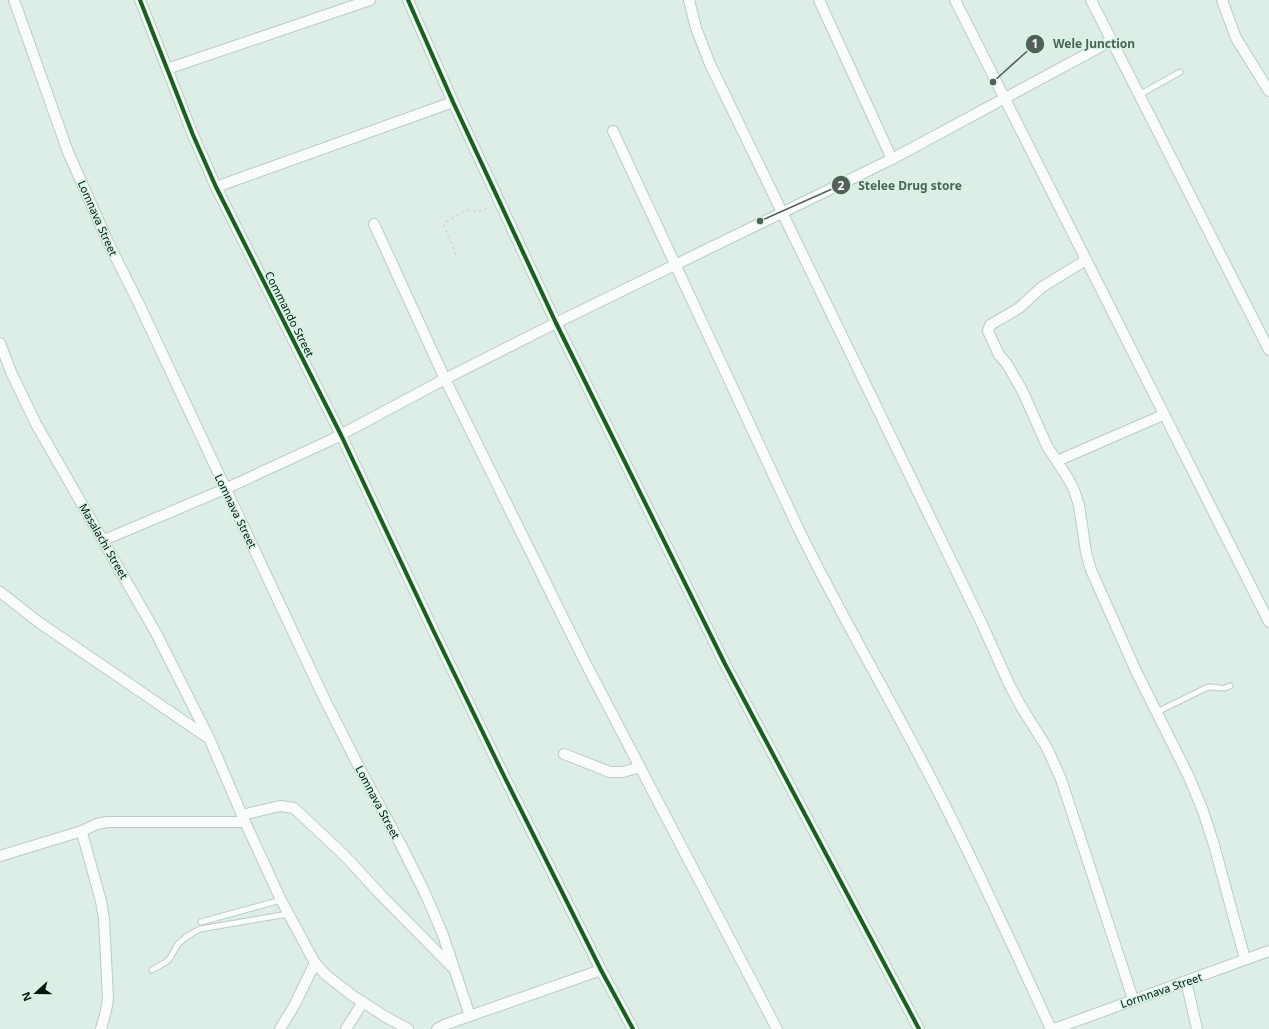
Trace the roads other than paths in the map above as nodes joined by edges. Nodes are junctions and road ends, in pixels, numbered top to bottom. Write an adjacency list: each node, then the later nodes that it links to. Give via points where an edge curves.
1 (14, 0): 31 (street, Lomnava Street, via 68,152)
2 (140, 0): 11 (street, Commando Street)
3 (370, 0): 11 (street)
4 (408, 0): 16 (street)
5 (689, 0): 20 (street, via 696,28 710,64)
6 (819, 0): 18 (street)
7 (955, 0): 15 (street)
8 (1091, 0): 10 (street)
9 (1222, 0): 13 (street, via 1236,38)
10 (1111, 41): 14 (street); 15 (street)
11 (167, 69): 19 (street, Commando Street)
12 (1180, 72): 14 (lane)
13 (1269, 91)
14 (1138, 95): 26 (street)
15 (1004, 99): 18 (street); 22 (street)
16 (453, 102): 19 (street); 24 (street)
17 (613, 132): 23 (street)
18 (892, 159): 20 (street)
19 (216, 187): 29 (street, Commando Street)
20 (782, 214): 23 (street); 53 (street, via 979,616 1010,686 1055,763)
21 (374, 224): 27 (street)
22 (1086, 260): 28 (street); 30 (street, via 1042,287 1019,308 988,328 999,355 1023,392 1044,441)
23 (675, 265): 24 (street); 65 (street, via 812,558 934,783)
24 (556, 323): 27 (street); 64 (street, via 725,664)
25 (0, 343): 32 (street, Masalachi Street, via 36,424)
26 (1269, 350)
27 (445, 379): 29 (street); 39 (street)
28 (1163, 414): 30 (street); 34 (street)
29 (341, 435): 31 (street); 51 (street, Commando Street, via 505,778)
30 (1057, 461): 36 (street, via 1069,480 1079,505 1091,570)
31 (225, 489): 32 (street); 49 (street, Lomnava Street, via 327,705 425,894)
32 (104, 540): 37 (street, Masalachi Street, via 156,633)
33 (0, 592): 37 (street, via 37,621)
34 (1269, 622)
35 (1230, 686): 36 (lane, via 1220,689 1208,687)
36 (1157, 712): 47 (street, via 1203,811)
37 (209, 738): 40 (street, Masalachi Street)
38 (564, 754): 39 (street, via 610,772 623,772)
39 (640, 767): 63 (street)
40 (243, 818): 41 (street, via 115,822 97,824); 43 (street, Masalachi Street); 49 (street, via 280,806 294,808 345,856)
41 (82, 831): 42 (street); 57 (street, via 104,919 108,999)
42 (0, 856)
43 (281, 900): 44 (street, Masalachi Street); 45 (lane)
44 (288, 914): 48 (street, Masalachi Street); 50 (lane, via 200,929 186,937 166,962)
45 (201, 922)
46 (1269, 951): 47 (street, Lormnava Street)
47 (1245, 959): 52 (street, Lormnava Street)
48 (314, 963): 54 (street, Masalachi Street); 58 (street)
49 (454, 968): 55 (street, Lomnava Street)
50 (152, 970)
51 (602, 970): 55 (street); 62 (street, Commando Street)
52 (1186, 981): 53 (street, Lormnava Street); 66 (street)
53 (1133, 999): 56 (street, Lormnava Street)
54 (363, 1002): 59 (street); 60 (street, Masalachi Street)
55 (470, 1016): 61 (street)
56 (1077, 1025): 65 (street, Lormnava Street)
57 (101, 1029)
58 (280, 1029)
59 (346, 1029)
60 (408, 1029)
61 (437, 1029)
62 (633, 1029)
63 (777, 1029)
64 (919, 1029)
65 (1053, 1029)
66 (1198, 1029)

